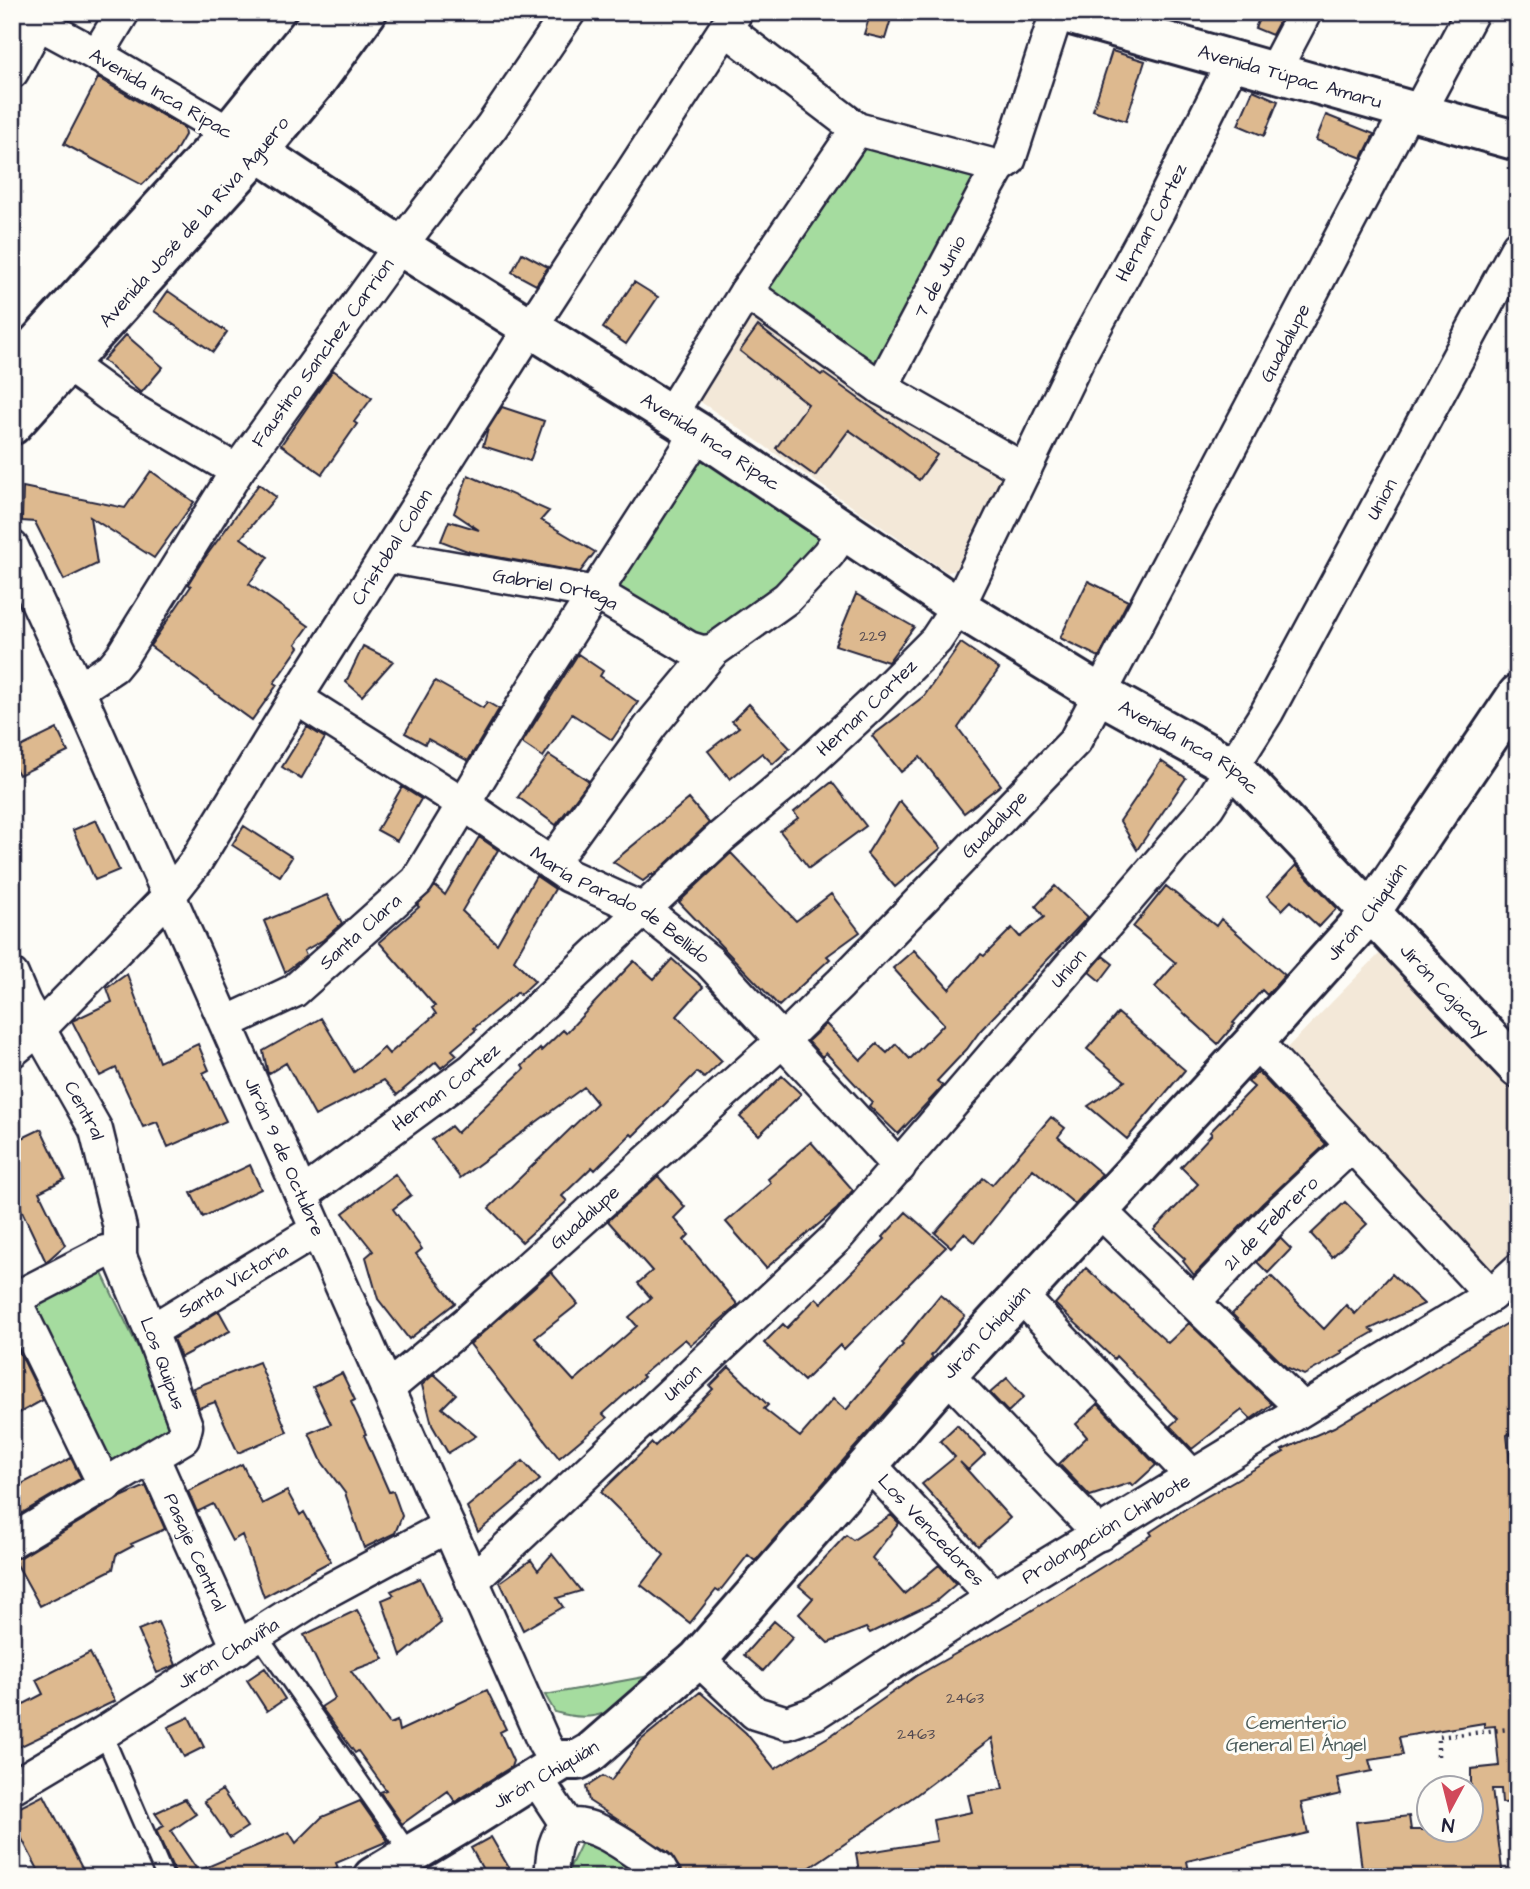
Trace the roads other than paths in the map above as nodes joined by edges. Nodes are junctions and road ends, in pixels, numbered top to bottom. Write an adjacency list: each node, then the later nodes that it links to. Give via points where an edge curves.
1 (123, 12): 11 (street)
2 (327, 12): 18 (main road, Avenida José de la Riva Aguero)
3 (367, 12): 18 (main road, Avenida José de la Riva Aguero, via 315,83)
4 (569, 12): 20 (street, Faustino Sanchez Carrion, via 492,126)
5 (1059, 12): 10 (main road, Avenida Túpac Amaru); 19 (street, 7 de Junio, via 1009,160)
6 (1305, 12): 13 (street)
7 (1472, 12): 15 (street, Guadalupe)
8 (28, 18): 11 (street, Avenida Inca Ripac); 14 (street)
9 (731, 21): 16 (street); 23 (street, Cristobal Colon)
10 (1139, 22): 12 (main road, Avenida Túpac Amaru)
11 (97, 55): 18 (street, Avenida Inca Ripac)
12 (1233, 61): 13 (main road, Avenida Túpac Amaru); 29 (street, Hernan Cortez)
13 (1274, 71): 15 (main road, Avenida Túpac Amaru)
14 (12, 72)
15 (1413, 112): 17 (main road, Avenida Túpac Amaru); 38 (street, Guadalupe)
16 (857, 129): 19 (street); 22 (street, Santa Clara)
17 (1518, 141)
18 (244, 142): 20 (main road, Avenida Inca Ripac); 24 (main road, Avenida José de la Riva Aguero); 25 (main road, Avenida José de la Riva Aguero)
19 (999, 167): 26 (street, 7 de Junio)
20 (400, 246): 23 (main road, Avenida Inca Ripac); 30 (street, Faustino Sanchez Carrion)
21 (1518, 246): 41 (street, Union)
22 (746, 292): 26 (street); 27 (street, Santa Clara)
23 (531, 327): 27 (main road, Avenida Inca Ripac); 33 (street, Cristobal Colon)
24 (15, 363)
25 (67, 364): 28 (main road, Avenida José de la Riva Aguero); 30 (street, via 119,402)
26 (881, 388): 29 (street)
27 (683, 423): 31 (main road, Avenida Inca Ripac); 34 (street, Santa Clara, via 686,452)
28 (12, 425)
29 (1025, 470): 35 (street, Hernan Cortez)
30 (237, 471): 37 (street, Faustino Sanchez Carrion, via 122,656)
31 (844, 531): 35 (main road, Avenida Inca Ripac); 36 (street, via 787,598)
32 (12, 547): 37 (street, Jirón 9 de Octubre)
33 (386, 555): 34 (street, Gabriel Ortega); 40 (street, Cristobal Colon)
34 (596, 593): 36 (street, Gabriel Ortega, via 689,648); 42 (street, Santa Clara)
35 (957, 607): 38 (main road, Avenida Inca Ripac); 45 (street, Hernan Cortez, via 936,640 906,671)
36 (713, 651): 43 (street, via 652,724)
37 (78, 690): 44 (street, Jirón 9 de Octubre)
38 (1100, 694): 41 (main road, Avenida Inca Ripac); 50 (street, Guadalupe, via 1075,741)
39 (1518, 694): 46 (main road, Jirón Chiquián)
40 (296, 698): 42 (street, María Parado de Bellido); 44 (street, Cristobal Colon, via 195,863)
41 (1234, 768): 46 (main road, Avenida Inca Ripac); 55 (street, Union, via 1209,806)
42 (464, 804): 43 (street, María Parado de Bellido); 48 (street, Santa Clara, via 417,881 362,933 294,992)
43 (551, 864): 45 (street, María Parado de Bellido)
44 (169, 896): 48 (street, Jirón 9 de Octubre); 49 (street, Cristobal Colon)
45 (644, 910): 50 (street, María Parado de Bellido, via 709,961); 56 (street, Hernan Cortez, via 472,1070)
46 (1370, 913): 51 (main road, Jirón Chiquián); 53 (main road, Jirón Cajacay)
47 (12, 975): 49 (street, Central)
48 (226, 1023): 56 (street, Jirón 9 de Octubre)
49 (40, 1028): 52 (street, Cristobal Colon); 59 (street, Central, via 96,1130 120,1227)
50 (782, 1041): 55 (street, María Parado de Bellido); 67 (street, Guadalupe)
51 (1255, 1041): 54 (street); 57 (main road, Jirón Chiquián)
52 (12, 1051)
53 (1518, 1068)
54 (1352, 1146): 62 (street); 64 (street, 21 de Febrero, via 1275,1217)
55 (899, 1167): 76 (street, Union, via 838,1236)
56 (302, 1195): 58 (street, Jirón 9 de Octubre)
57 (1100, 1211): 61 (main road, Jirón Chiquián); 64 (street)
58 (317, 1230): 65 (street, Santa Victoria); 67 (street, Jirón 9 de Octubre)
59 (120, 1257): 63 (street, via 105,1252); 65 (street, Los Quipus)
60 (1518, 1270): 62 (street, Prolongación Chinbote)
61 (1020, 1295): 66 (main road, Jirón Chiquián); 71 (street)
62 (1491, 1295): 68 (street, Prolongación Chinbote)
63 (13, 1300): 72 (street)
64 (1194, 1303): 68 (street)
65 (151, 1331): 69 (street, Los Quipus, via 186,1426 183,1438)
66 (947, 1375): 70 (main road, Jirón Chiquián); 74 (street)
67 (387, 1389): 73 (street, Jirón 9 de Octubre)
68 (1302, 1408): 71 (street, Prolongación Chinbote)
69 (153, 1458): 72 (street, Los Quipus); 78 (street, Pasaje Central)
70 (869, 1464): 77 (street, Los Vencedores); 79 (main road, Jirón Chiquián)
71 (1191, 1475): 74 (street, Prolongación Chinbote)
72 (105, 1486): 75 (street, Los Quipus)
73 (448, 1527): 76 (street, Jirón 9 de Octubre); 78 (street, Jirón Chaviña, via 320,1595)
74 (1100, 1534): 77 (street, Prolongación Chinbote)
75 (12, 1541)
76 (472, 1581): 81 (street, Jirón 9 de Octubre, via 550,1754)
77 (994, 1597): 79 (street, Prolongación Chinbote, via 815,1713 787,1723 755,1713)
78 (248, 1642): 80 (street, Jirón Chaviña); 84 (lane)
79 (698, 1659): 81 (main road, Jirón Chiquián, via 590,1753)
80 (103, 1733): 82 (street, Jirón Chaviña); 85 (lane)
81 (550, 1769): 83 (street, Jirón 9 de Octubre); 84 (main road, Jirón Chiquián)
82 (14, 1781)
83 (567, 1825): 87 (street, via 557,1835); 88 (street, via 592,1827 659,1868)
84 (411, 1855): 86 (main road, Jirón Chiquián)
85 (165, 1877)
86 (373, 1877)
87 (551, 1877)
88 (664, 1877)

